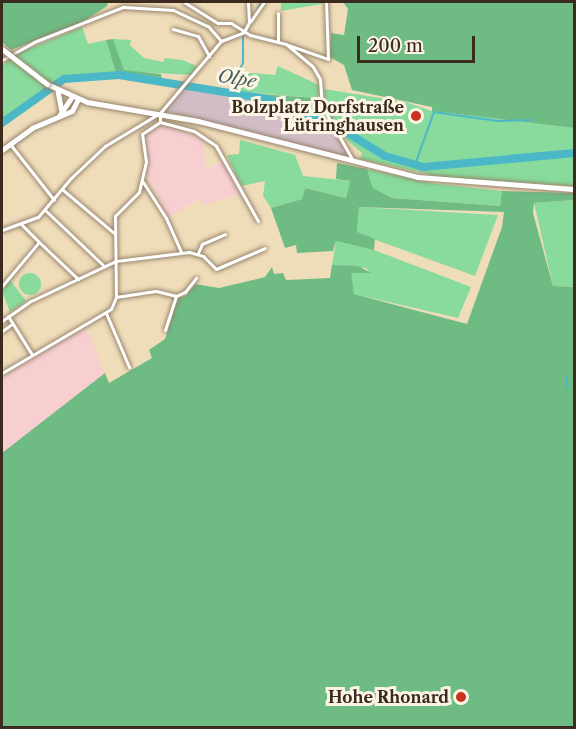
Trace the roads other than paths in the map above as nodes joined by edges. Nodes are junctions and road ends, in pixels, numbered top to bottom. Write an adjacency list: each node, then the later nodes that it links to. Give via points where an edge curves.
1 (184, 2): 8 (street, via 218,23 231,23)
2 (248, 2): 6 (street)
3 (264, 2): 6 (street)
4 (326, 2): 11 (street, via 328,58)
5 (278, 13): 10 (street)
6 (249, 22): 8 (street)
7 (173, 29): 13 (street, via 198,36)
8 (244, 32): 9 (street); 10 (street)
9 (221, 40): 13 (street); 14 (street, via 208,26 173,10 123,7 34,42)
10 (278, 41): 11 (street)
11 (286, 44): 22 (street, via 318,73 320,102)
12 (2, 48): 15 (main road, bridge)
13 (209, 56): 17 (street)
14 (2, 60)
15 (58, 91): 16 (main road); 18 (street)
16 (75, 98): 17 (main road); 18 (street)
17 (160, 113): 19 (street); 22 (main road); 25 (street, via 105,146)
18 (60, 114): 20 (street)
19 (160, 122): 23 (street, via 142,134 146,162); 28 (street, via 194,131 216,146)
20 (9, 143): 21 (street); 26 (street)
21 (2, 150)
22 (352, 161): 24 (main road, via 435,180)
23 (143, 182): 31 (street, via 133,199 117,212); 35 (street, via 166,218)
24 (574, 189)
25 (63, 190): 26 (street); 31 (street)
26 (54, 200): 27 (street)
27 (45, 210): 29 (street, via 34,220); 38 (street)
28 (258, 221)
29 (20, 224): 30 (street); 33 (street)
30 (2, 228)
31 (115, 234): 37 (street)
32 (225, 234): 36 (street, via 202,244)
33 (39, 242): 40 (street); 41 (street)
34 (265, 248): 36 (street, via 216,269)
35 (181, 252): 36 (street); 37 (street)
36 (198, 253)
37 (116, 261): 38 (street); 43 (street)
38 (104, 266): 40 (street)
39 (196, 278): 42 (street, via 185,292)
40 (78, 279): 45 (street)
41 (2, 286)
42 (176, 296): 43 (street, via 156,291); 48 (street)
43 (116, 297): 44 (street)
44 (106, 313): 50 (street); 51 (street)
45 (8, 316): 46 (street); 47 (street)
46 (2, 321)
47 (12, 324): 49 (street); 50 (street)
48 (165, 330)
49 (2, 331)
50 (31, 353): 52 (street)
51 (129, 367)
52 (2, 373)

